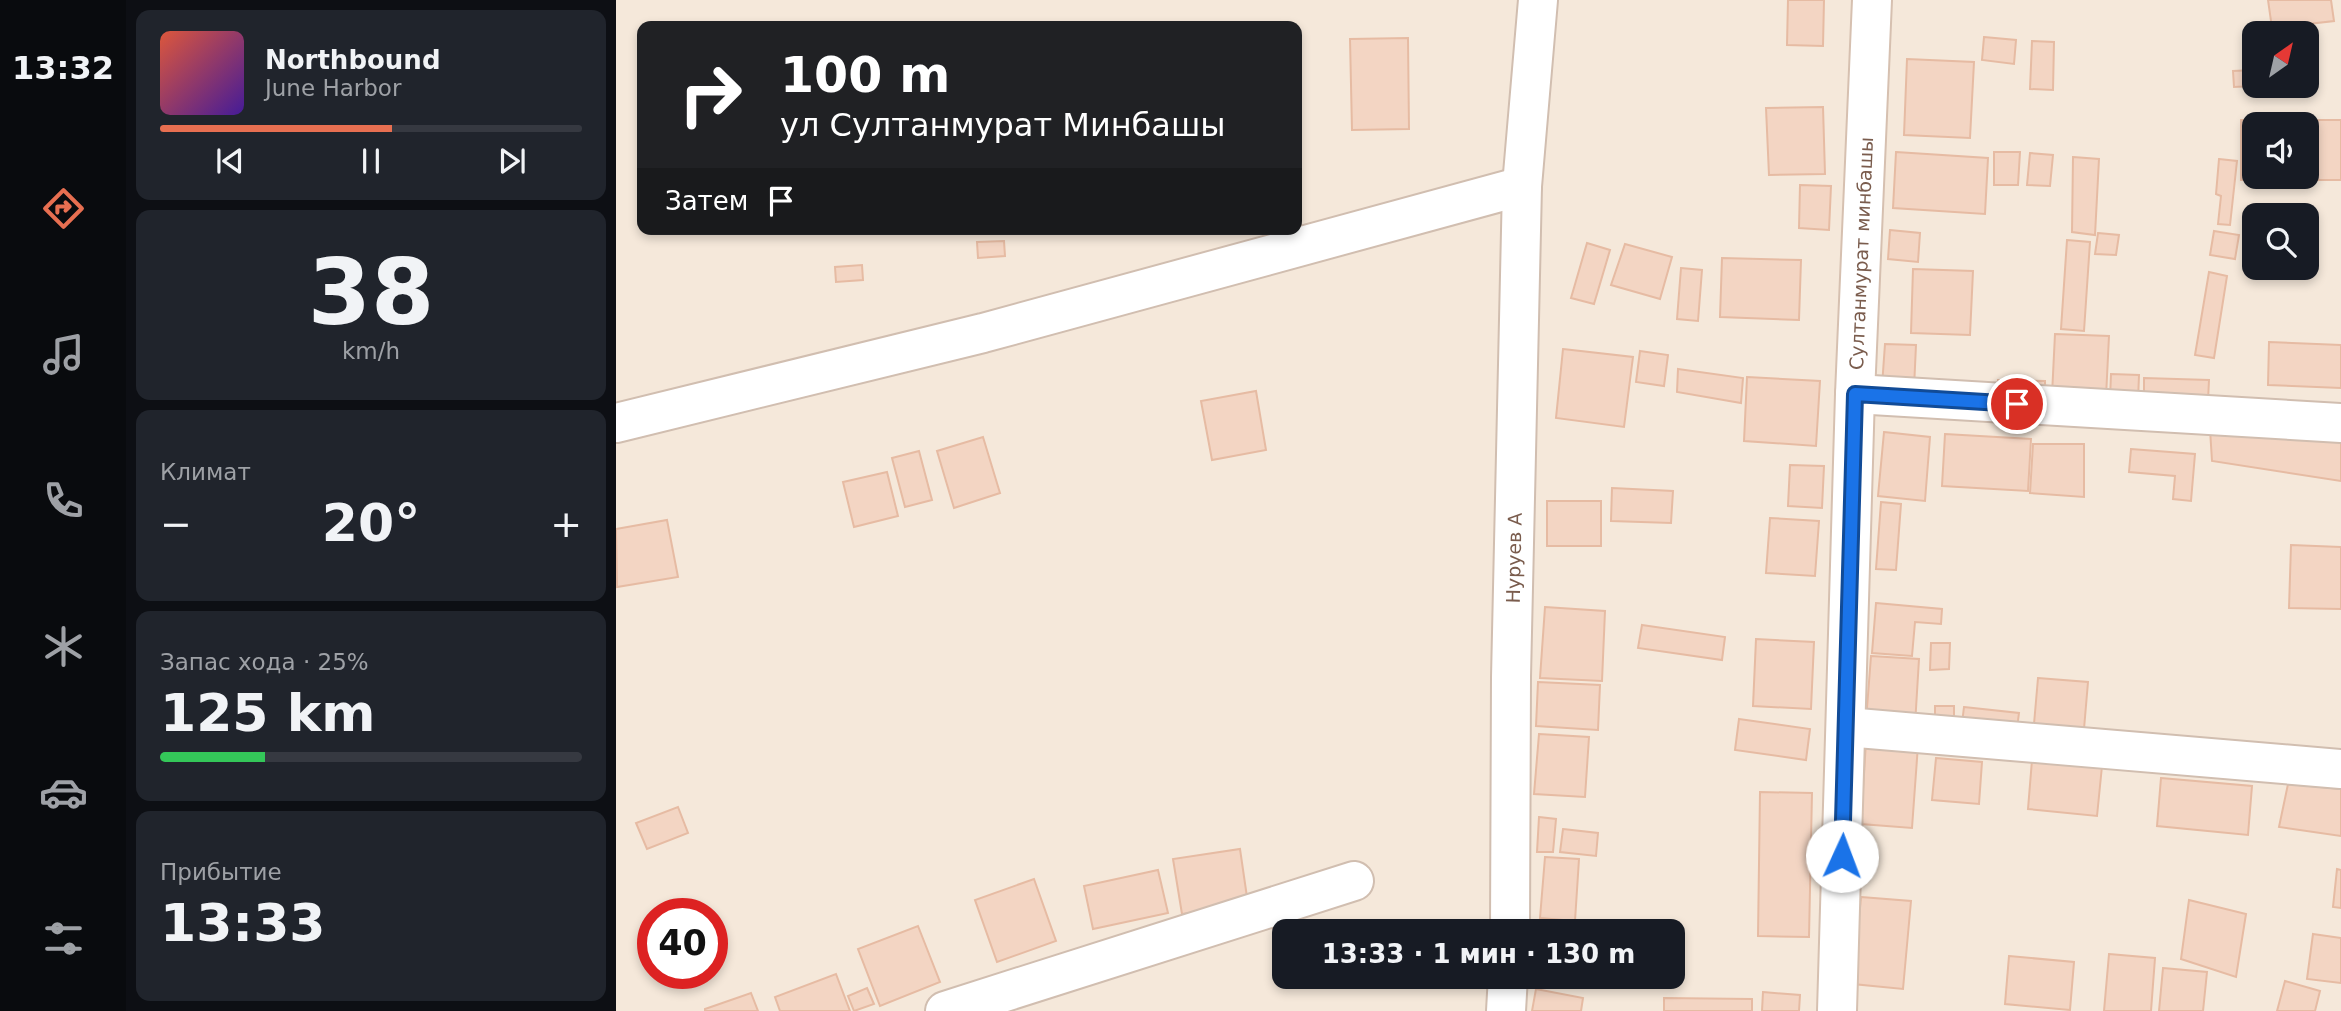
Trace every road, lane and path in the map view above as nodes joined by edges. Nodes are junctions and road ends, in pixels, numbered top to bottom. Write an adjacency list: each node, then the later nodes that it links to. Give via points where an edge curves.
1 (1538, 0): 3 (street, Нуруев А)
2 (1872, 0): 4 (street, Султанмурат минбашы)
3 (1522, 186): 5 (street, via 983,333); 10 (street, Нуруев А)
4 (1855, 394): 6 (street); 7 (street, Султанмурат минбашы)
5 (616, 423)
6 (2341, 424)
7 (1846, 727): 8 (street); 14 (street, Султанмурат минбашы)
8 (2341, 769)
9 (1354, 881): 12 (street)
10 (1510, 919)
11 (1507, 989): 13 (street)
12 (944, 1011)
13 (1506, 1011)
14 (1838, 1011)

